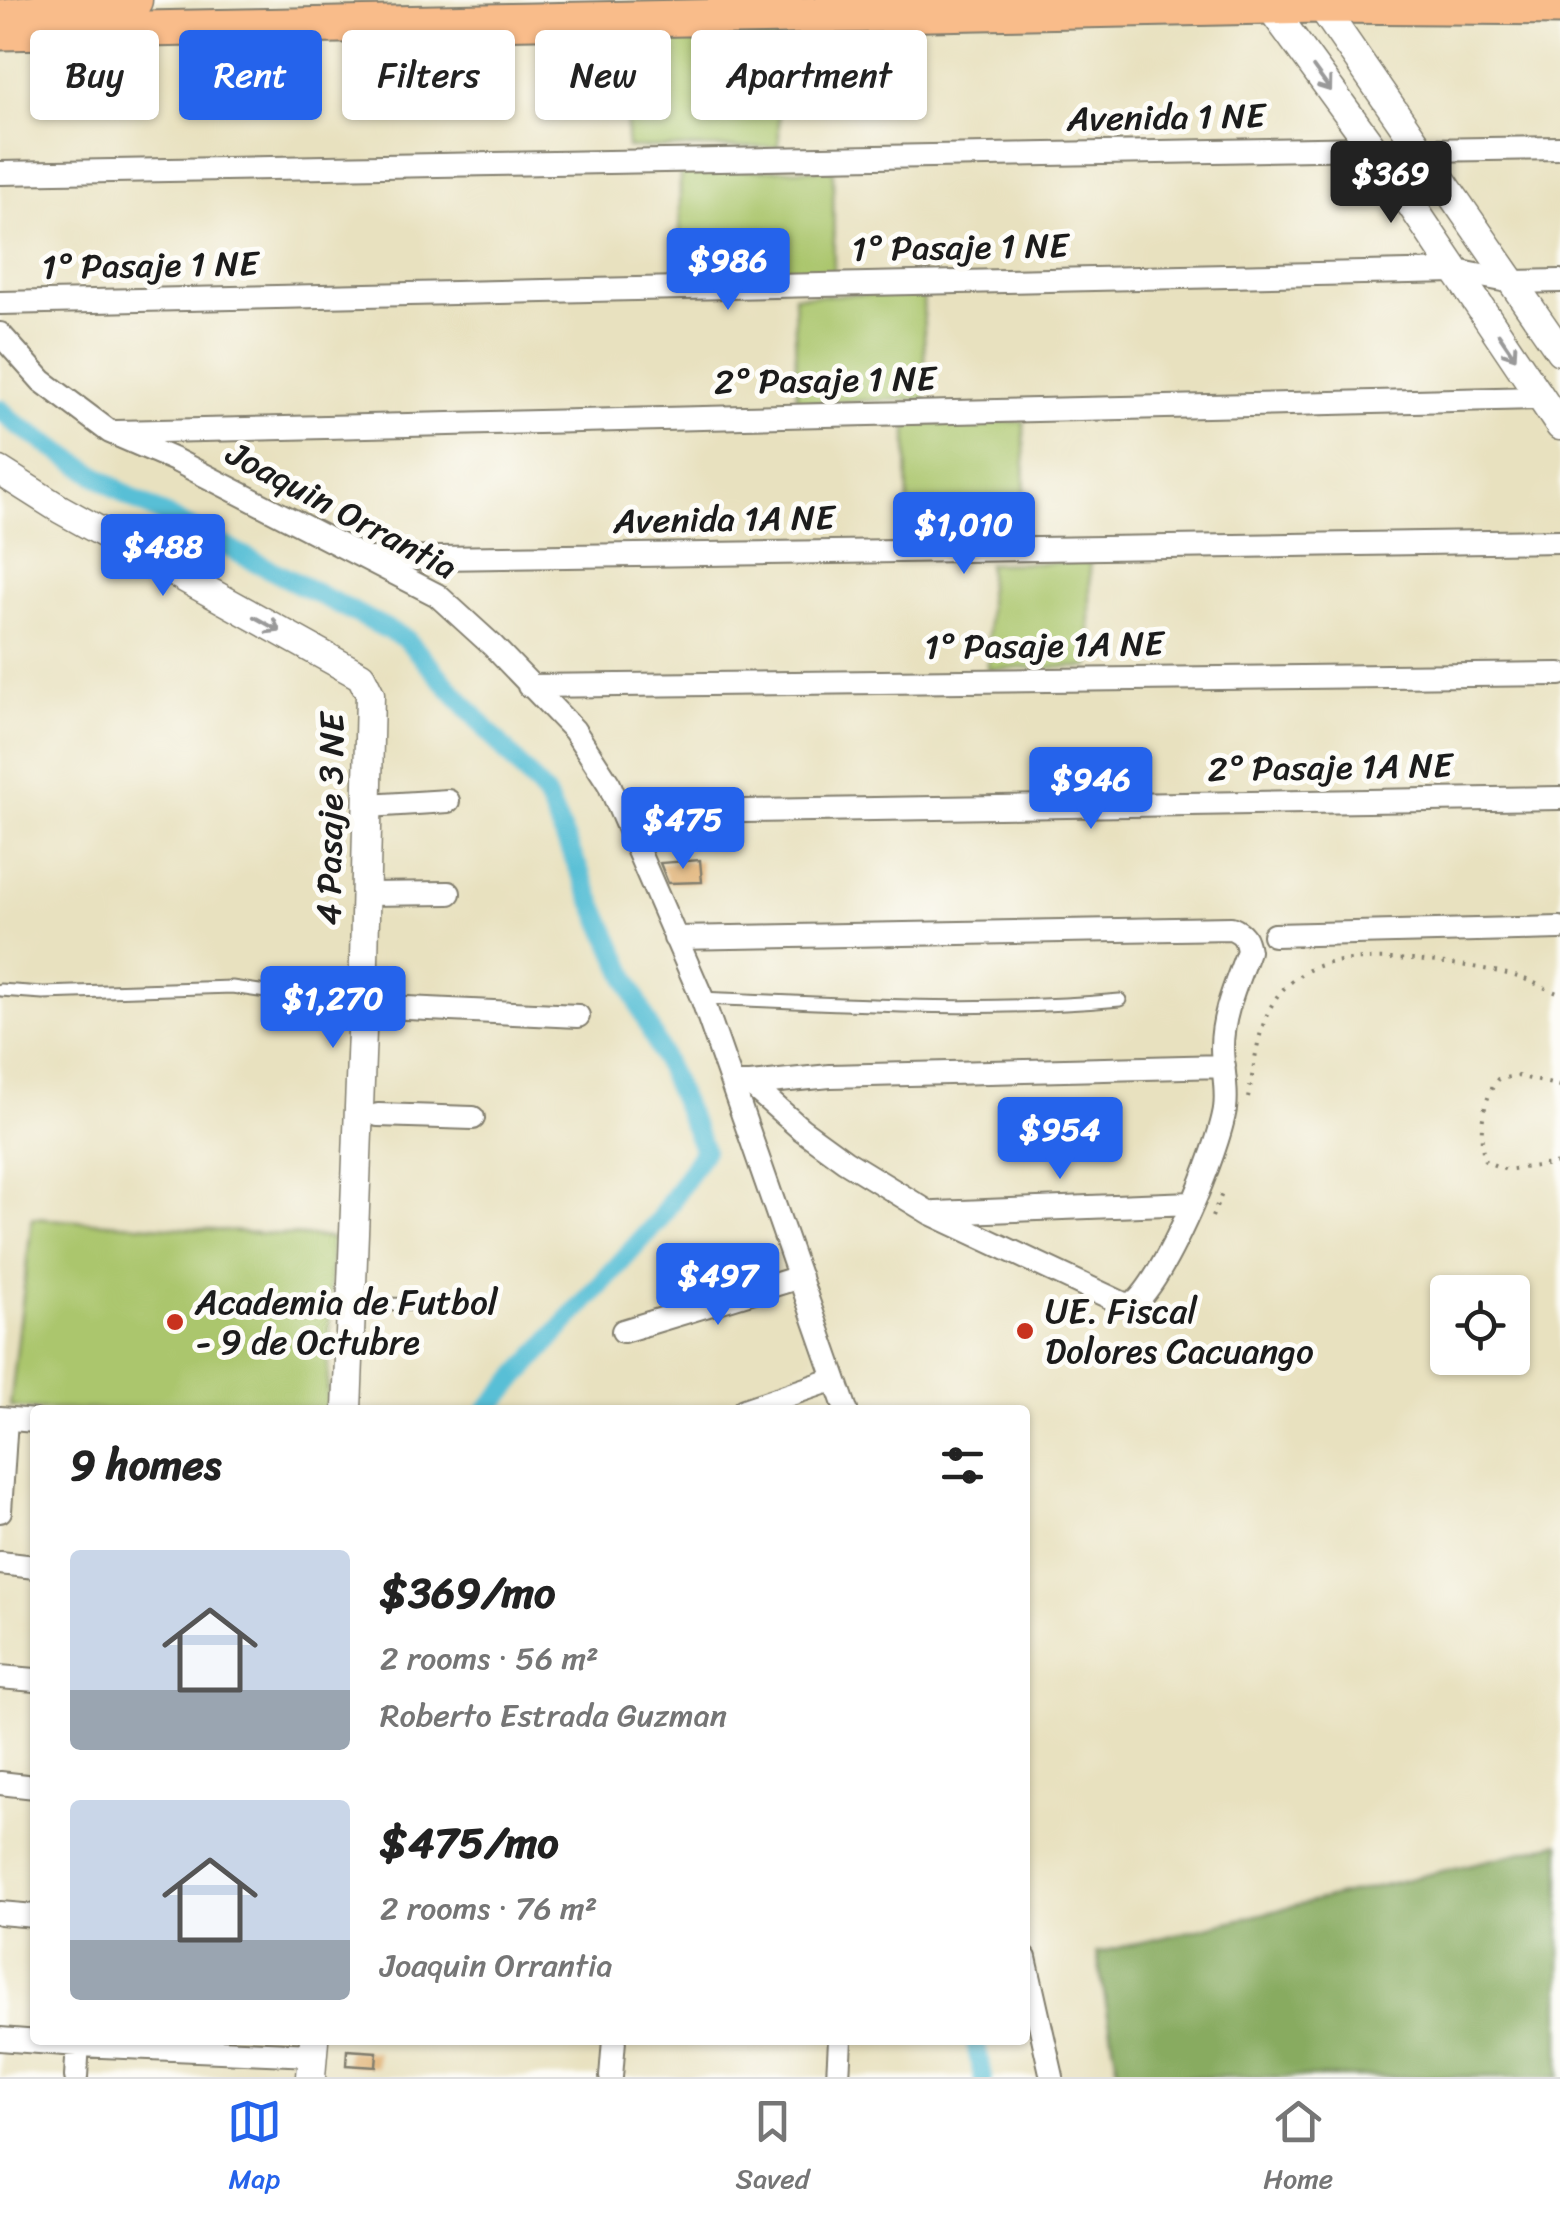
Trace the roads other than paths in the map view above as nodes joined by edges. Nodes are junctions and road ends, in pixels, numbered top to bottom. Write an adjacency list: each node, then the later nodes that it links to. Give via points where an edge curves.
1 (132, 0): 5 (highway)
2 (1318, 2): 3 (main road); 4 (main road); 8 (street)
3 (1268, 4): 5 (main road); 6 (street, one-way to 6)
4 (1560, 6)
5 (12, 17)
6 (1373, 148): 9 (street, Avenida 1 NE); 11 (street)
7 (1560, 148): 8 (street)
8 (1423, 150): 10 (street)
9 (0, 173)
10 (1480, 233): 11 (street, via 1459,247); 14 (street)
11 (1438, 245): 12 (street)
12 (1456, 271): 14 (street, 1° Pasaje 1 NE); 15 (street, 1° Pasaje 1 NE); 16 (street)
13 (1560, 281): 14 (street, 1° Pasaje 1 NE)
14 (1518, 288): 16 (street); 18 (street)
15 (0, 303)
16 (1478, 303): 19 (street, one-way to 19)
17 (0, 334): 21 (street, Joaquin Orrantia, via 42,381)
18 (1560, 351)
19 (1542, 398): 20 (street); 21 (street, 2° Pasaje 1 NE)
20 (1560, 426)
21 (110, 432): 24 (street, Joaquin Orrantia)
22 (0, 472): 29 (street, 4 Pasaje 3 NE, one-way to 29, via 360,676 370,694)
23 (1560, 542): 24 (street, Avenida 1A NE)
24 (368, 559): 26 (street, Joaquin Orrantia, via 437,595)
25 (1560, 674): 26 (street, 1° Pasaje 1A NE)
26 (529, 686): 30 (street, Joaquin Orrantia, via 574,730)
27 (1560, 798): 30 (street, 2° Pasaje 1A NE)
28 (448, 801): 29 (street)
29 (368, 806): 32 (street, 4 Pasaje 3 NE)
30 (622, 813): 35 (street, Joaquin Orrantia)
31 (449, 893): 32 (street)
32 (366, 894): 39 (street, 4 Pasaje 3 NE)
33 (1560, 928): 34 (street)
34 (1274, 935)
35 (676, 938): 37 (street, Joaquin Orrantia); 41 (street, via 1231,928 1247,940 1248,951 1224,1028)
36 (0, 990): 39 (lane, via 232,987)
37 (702, 998): 38 (lane, via 942,1008); 42 (street, Joaquin Orrantia)
38 (1120, 1000)
39 (363, 1006): 40 (street); 43 (street, 4 Pasaje 3 NE); 52 (street, 4 Pasaje 3 NE)
40 (578, 1016)
41 (1224, 1066): 42 (street); 45 (street, via 1223,1121)
42 (741, 1084): 46 (street, via 846,1162); 47 (street, Joaquin Orrantia)
43 (378, 1116): 44 (street); 48 (street, 4 Pasaje 3 NE)
44 (473, 1118)
45 (1192, 1204): 46 (street); 46 (street, via 1144,1294 1124,1304)
46 (930, 1213)
47 (800, 1278): 50 (street); 51 (street, Joaquin Orrantia)
48 (370, 1304): 49 (lane); 53 (street, 4 Pasaje 3 NE)
49 (474, 1305)
50 (623, 1331)
51 (835, 1380): 54 (street); 55 (street, Joaquin Orrantia)
52 (347, 1405)
53 (364, 1405)
54 (759, 1405)
55 (844, 1405)
56 (3, 1418): 57 (street); 58 (street)
57 (30, 1421)
58 (0, 1510)
59 (0, 1563): 60 (street)
60 (30, 1566)
61 (0, 1677): 62 (street)
62 (30, 1680)
63 (0, 1783): 64 (street)
64 (30, 1786)
65 (0, 1912): 66 (street)
66 (30, 1915)
67 (1030, 1980): 78 (street)
68 (0, 2038): 69 (street)
69 (30, 2040)
70 (78, 2045): 75 (street)
71 (110, 2045): 74 (street)
72 (614, 2045): 76 (street)
73 (840, 2045): 77 (street)
74 (318, 2058)
75 (76, 2077)
76 (611, 2077)
77 (838, 2077)
78 (1052, 2077)

